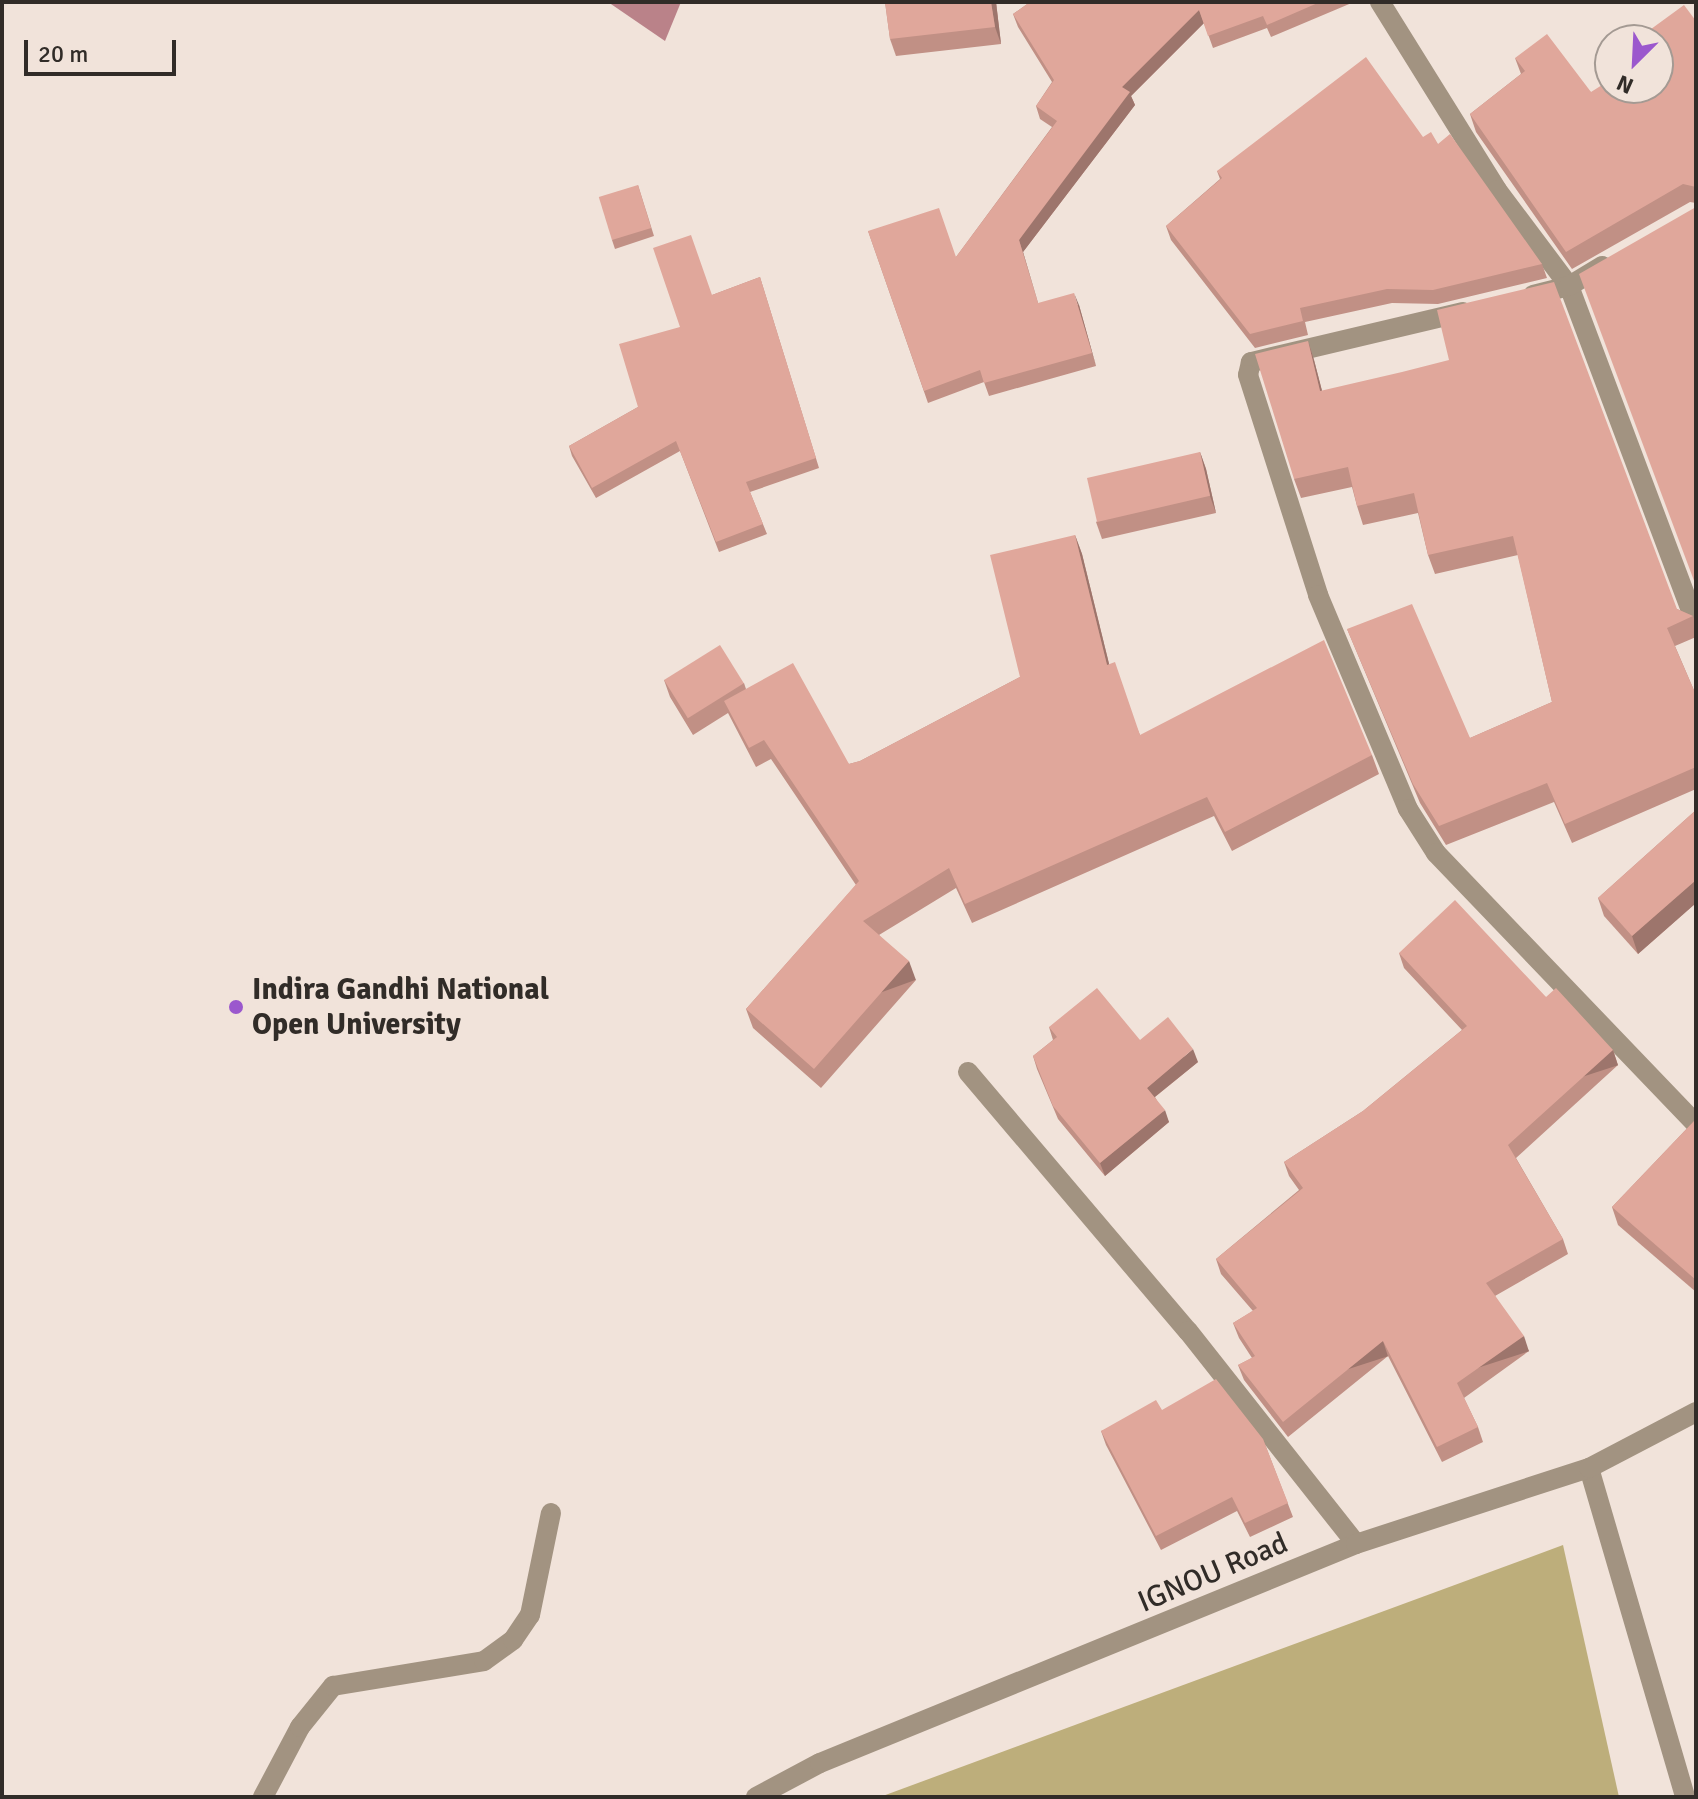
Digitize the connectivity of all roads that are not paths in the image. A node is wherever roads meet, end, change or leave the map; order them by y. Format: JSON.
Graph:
{"nodes":[{"id":1,"x":1380,"y":2,"type":"edge"},
{"id":2,"x":1622,"y":255,"type":"edge"},
{"id":3,"x":1569,"y":286,"type":"junction"},
{"id":4,"x":1696,"y":623,"type":"edge"},
{"id":5,"x":968,"y":1072,"type":"dead end"},
{"id":6,"x":1696,"y":1124,"type":"edge"},
{"id":7,"x":1696,"y":1412,"type":"edge"},
{"id":8,"x":1589,"y":1468,"type":"junction"},
{"id":9,"x":551,"y":1513,"type":"dead end"},
{"id":10,"x":1356,"y":1544,"type":"junction"},
{"id":11,"x":263,"y":1797,"type":"edge"},
{"id":12,"x":756,"y":1797,"type":"edge"},
{"id":13,"x":1685,"y":1797,"type":"edge"}],
"edges":[{"from":1,"to":3,"type":"street"},
{"from":2,"to":3,"type":"street"},
{"from":3,"to":4,"type":"street"},
{"from":3,"to":6,"type":"street"},
{"from":5,"to":10,"type":"street"},
{"from":7,"to":8,"type":"street","name":"IGNOU Road"},
{"from":8,"to":10,"type":"street","name":"IGNOU Road"},
{"from":8,"to":13,"type":"street"},
{"from":9,"to":11,"type":"street"},
{"from":10,"to":12,"type":"street","name":"IGNOU Road"}]}
